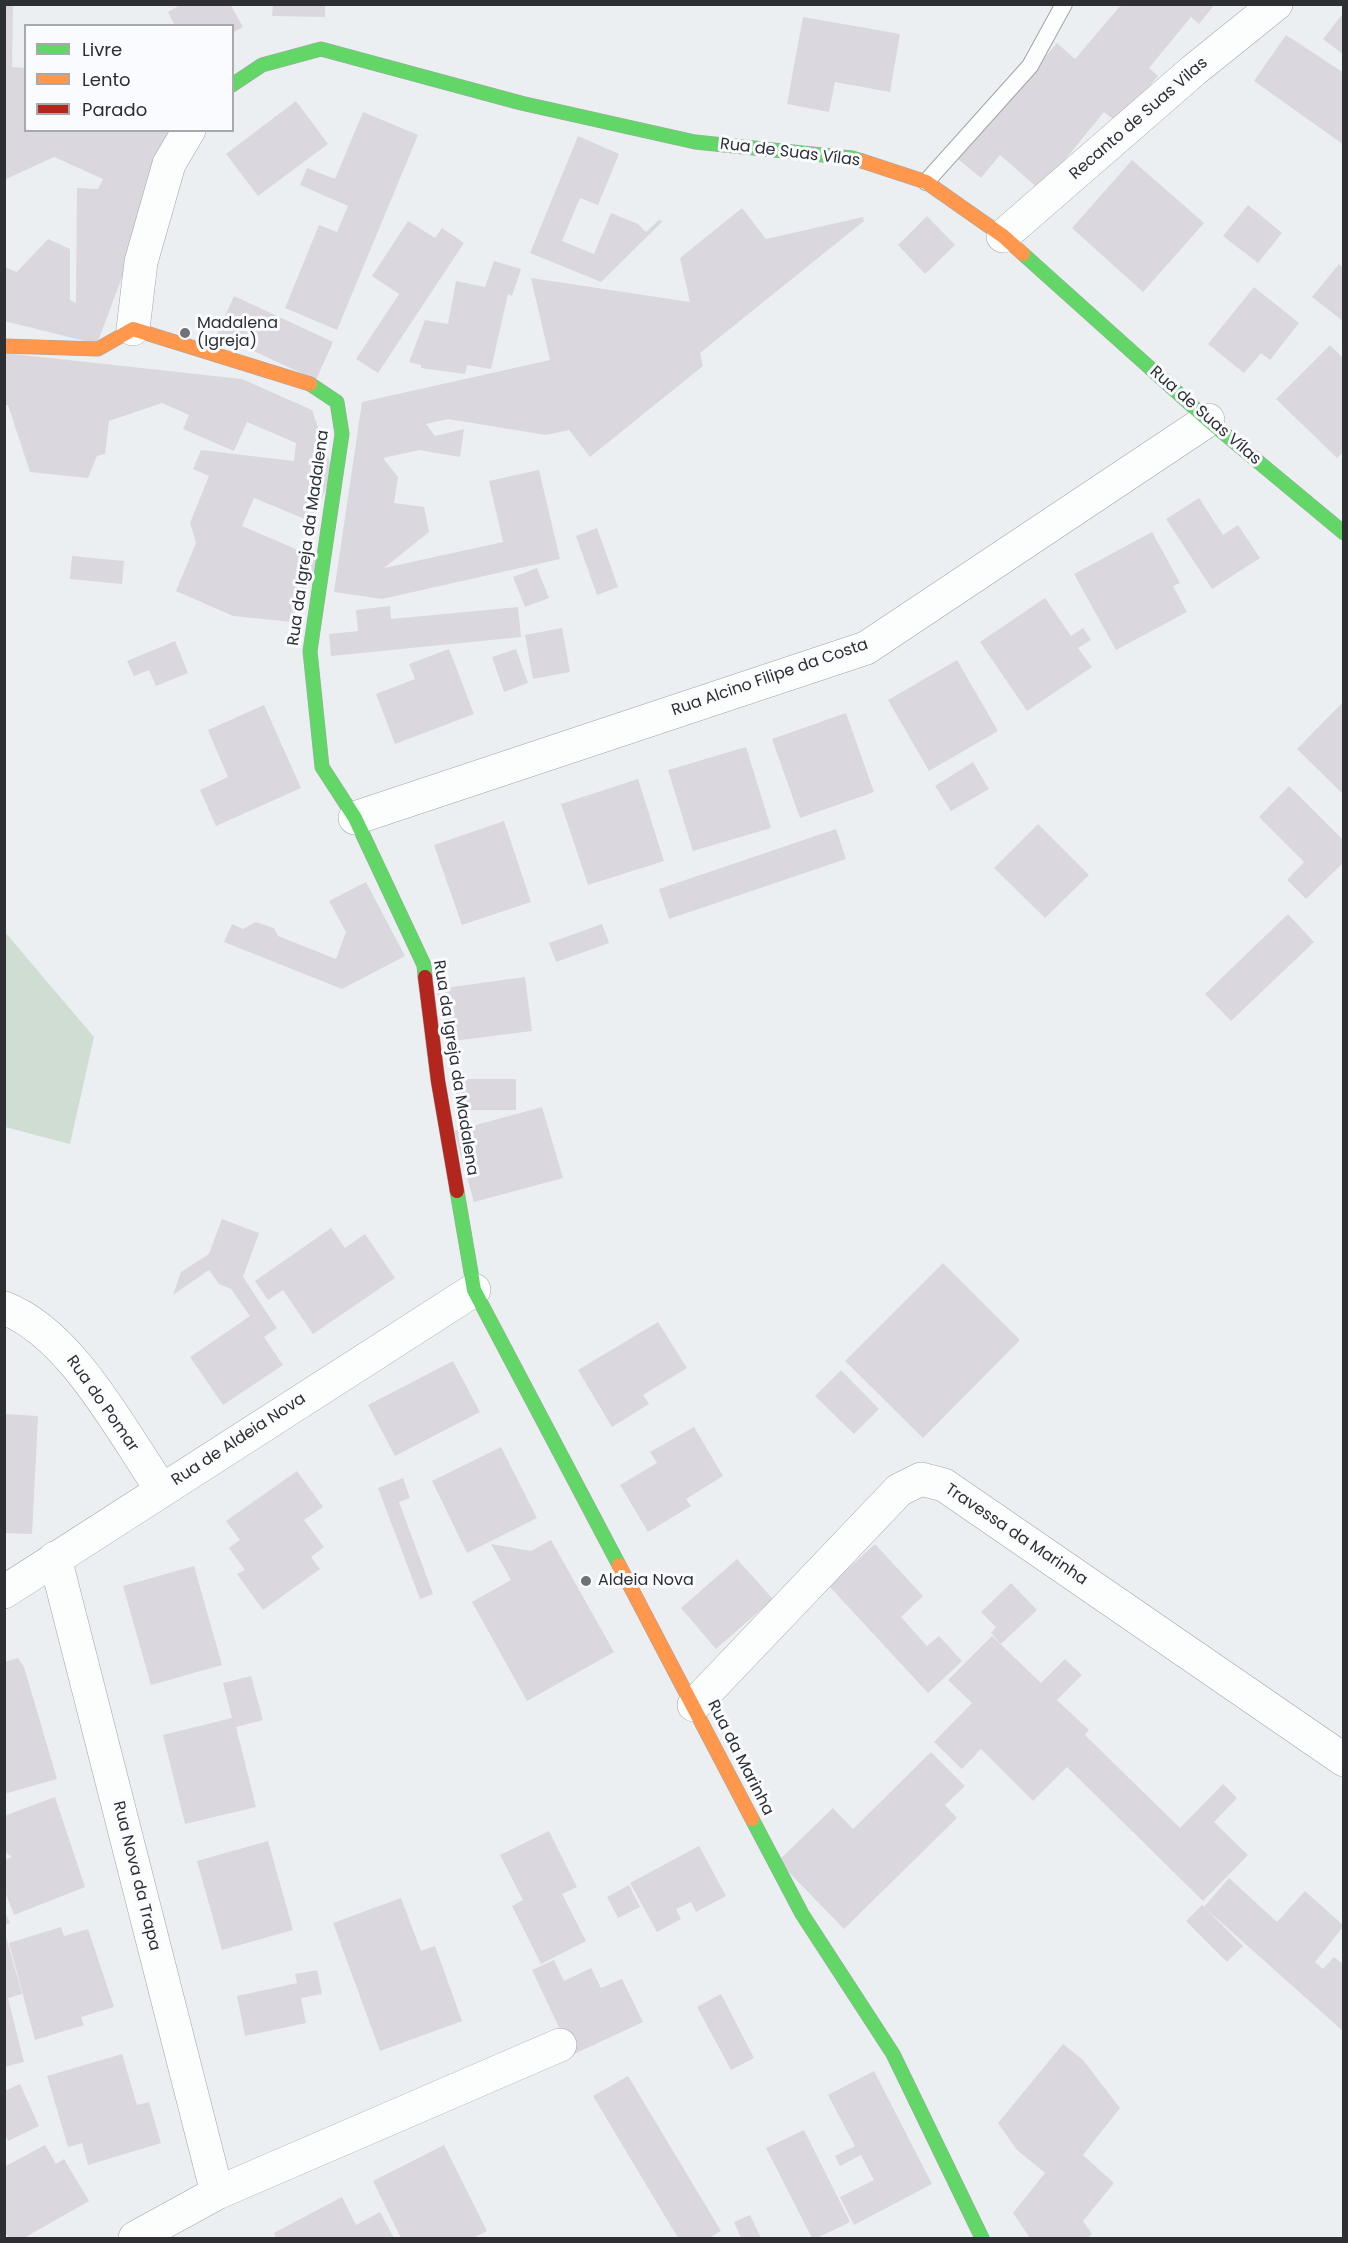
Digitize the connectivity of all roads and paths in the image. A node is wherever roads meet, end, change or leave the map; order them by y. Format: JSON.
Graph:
{"nodes":[{"id":1,"x":1064,"y":4,"type":"edge"},
{"id":2,"x":1276,"y":4,"type":"edge"},
{"id":3,"x":234,"y":85,"type":"edge"},
{"id":4,"x":188,"y":132,"type":"edge"},
{"id":5,"x":926,"y":182,"type":"junction"},
{"id":6,"x":1003,"y":236,"type":"junction"},
{"id":7,"x":133,"y":329,"type":"junction"},
{"id":8,"x":4,"y":346,"type":"edge"},
{"id":9,"x":1208,"y":420,"type":"junction"},
{"id":10,"x":1344,"y":533,"type":"edge"},
{"id":11,"x":355,"y":818,"type":"junction"},
{"id":12,"x":474,"y":1290,"type":"junction"},
{"id":13,"x":4,"y":1308,"type":"edge"},
{"id":14,"x":162,"y":1490,"type":"junction"},
{"id":15,"x":55,"y":1558,"type":"junction"},
{"id":16,"x":4,"y":1592,"type":"edge"},
{"id":17,"x":694,"y":1705,"type":"junction"},
{"id":18,"x":1344,"y":1760,"type":"edge"},
{"id":19,"x":560,"y":2045,"type":"dead end"},
{"id":20,"x":217,"y":2193,"type":"junction"},
{"id":21,"x":135,"y":2238,"type":"edge"},
{"id":22,"x":982,"y":2238,"type":"edge"}],
"edges":[{"from":1,"to":5,"type":"lane"},
{"from":2,"to":6,"type":"street","name":"Recanto de Suas Vilas"},
{"from":3,"to":5,"type":"street","name":"Rua de Suas Vílas"},
{"from":4,"to":7,"type":"street"},
{"from":5,"to":6,"type":"street","name":"Rua de Suas Vílas"},
{"from":6,"to":9,"type":"street","name":"Rua de Suas Vílas"},
{"from":7,"to":8,"type":"street"},
{"from":7,"to":11,"type":"street","name":"Rua da Igreja da Madalena"},
{"from":9,"to":10,"type":"street","name":"Rua de Suas Vílas"},
{"from":9,"to":11,"type":"street","name":"Rua Alcino Filipe da Costa"},
{"from":11,"to":12,"type":"street","name":"Rua da Igreja da Madalena"},
{"from":12,"to":14,"type":"street","name":"Rua de Aldeia Nova"},
{"from":12,"to":17,"type":"street","name":"Rua da Marinha"},
{"from":13,"to":14,"type":"street","name":"Rua do Pomar"},
{"from":14,"to":15,"type":"street","name":"Rua de Aldeia Nova"},
{"from":15,"to":16,"type":"street","name":"Rua de Aldeia Nova"},
{"from":15,"to":20,"type":"street","name":"Rua Nova da Trapa"},
{"from":17,"to":18,"type":"street","name":"Travessa da Marinha"},
{"from":17,"to":22,"type":"street","name":"Rua da Marinha"},
{"from":19,"to":20,"type":"street"},
{"from":20,"to":21,"type":"street"}]}
